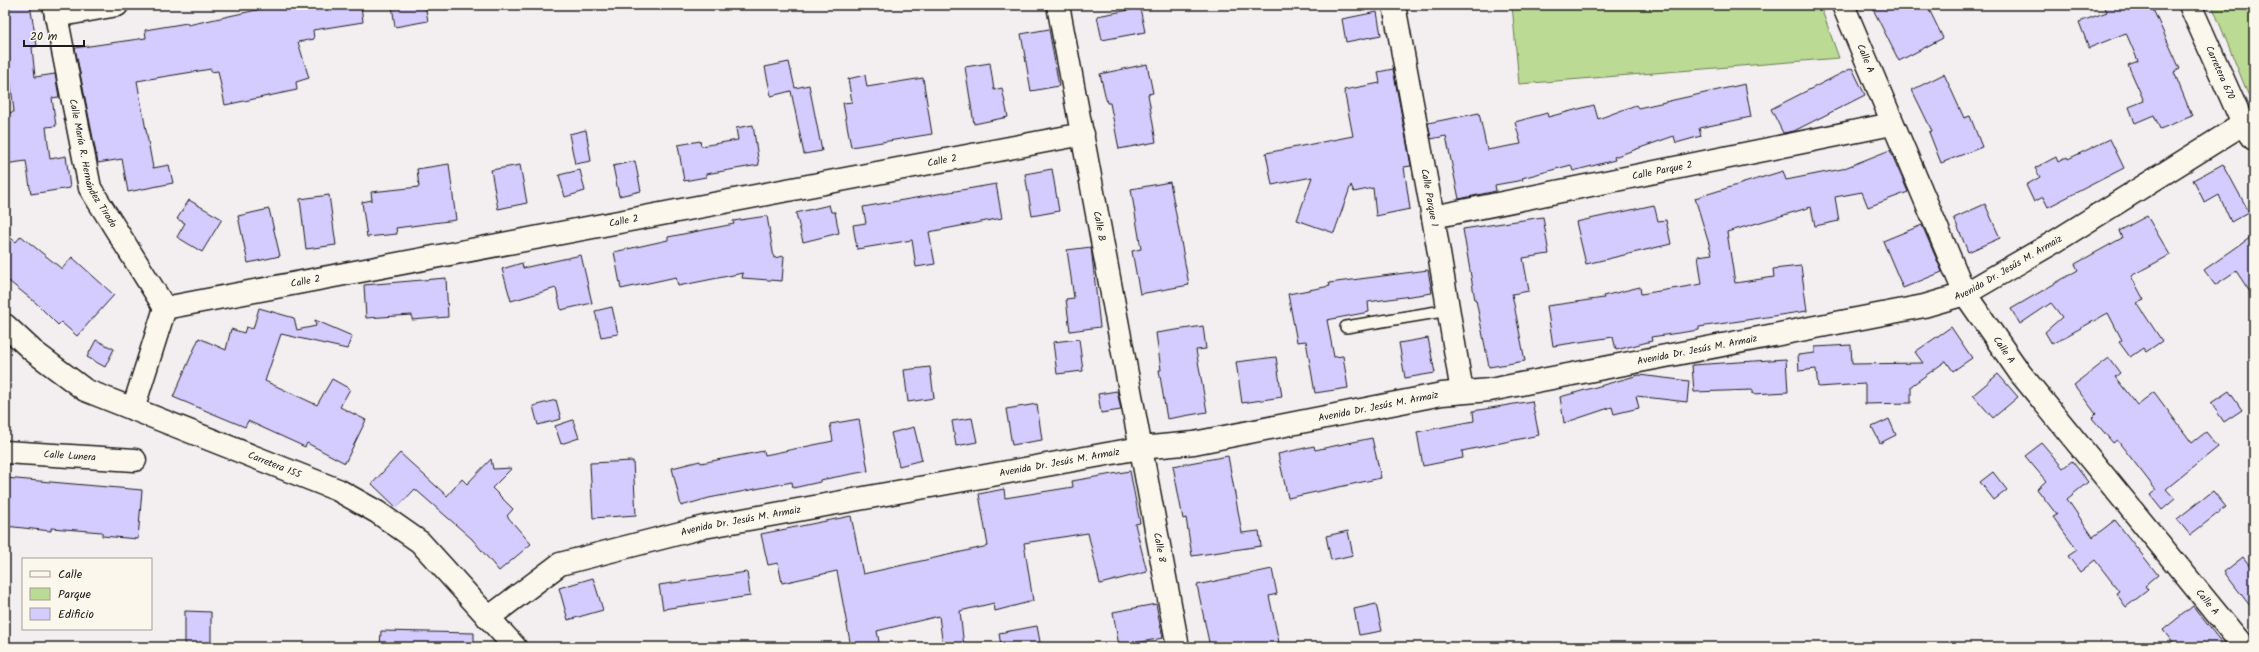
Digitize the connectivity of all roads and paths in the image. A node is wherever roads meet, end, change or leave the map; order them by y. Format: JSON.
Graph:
{"nodes":[{"id":1,"x":116,"y":5,"type":"edge"},
{"id":2,"x":1058,"y":5,"type":"edge"},
{"id":3,"x":1394,"y":5,"type":"edge"},
{"id":4,"x":1843,"y":5,"type":"edge"},
{"id":5,"x":2190,"y":5,"type":"edge"},
{"id":6,"x":55,"y":10,"type":"edge"},
{"id":7,"x":1892,"y":124,"type":"junction"},
{"id":8,"x":2249,"y":132,"type":"edge"},
{"id":9,"x":1083,"y":134,"type":"junction"},
{"id":10,"x":1433,"y":217,"type":"junction"},
{"id":11,"x":1965,"y":294,"type":"junction"},
{"id":12,"x":165,"y":308,"type":"junction"},
{"id":13,"x":1449,"y":310,"type":"junction"},
{"id":14,"x":5,"y":325,"type":"edge"},
{"id":15,"x":1346,"y":327,"type":"dead end"},
{"id":16,"x":1462,"y":392,"type":"junction"},
{"id":17,"x":133,"y":409,"type":"junction"},
{"id":18,"x":1140,"y":448,"type":"junction"},
{"id":19,"x":5,"y":452,"type":"edge"},
{"id":20,"x":134,"y":460,"type":"dead end"},
{"id":21,"x":488,"y":618,"type":"junction"},
{"id":22,"x":515,"y":647,"type":"edge"},
{"id":23,"x":1178,"y":647,"type":"edge"},
{"id":24,"x":2244,"y":647,"type":"edge"}],
"edges":[{"from":1,"to":6,"type":"street"},
{"from":2,"to":9,"type":"street","name":"Calle B"},
{"from":3,"to":10,"type":"street","name":"Calle Parque 1"},
{"from":4,"to":7,"type":"street","name":"Calle A"},
{"from":5,"to":8,"type":"street","name":"Carretera 670"},
{"from":6,"to":12,"type":"street","name":"Calle María R. Hernández Tirado"},
{"from":7,"to":10,"type":"street","name":"Calle Parque 2"},
{"from":7,"to":11,"type":"street","name":"Calle A"},
{"from":8,"to":11,"type":"street","name":"Avenida Dr. Jesús M. Armaiz"},
{"from":9,"to":12,"type":"street","name":"Calle 2"},
{"from":9,"to":18,"type":"street","name":"Calle B"},
{"from":10,"to":13,"type":"street","name":"Calle Parque 1"},
{"from":11,"to":16,"type":"street","name":"Avenida Dr. Jesús M. Armaiz"},
{"from":11,"to":24,"type":"street","name":"Calle A"},
{"from":12,"to":17,"type":"street"},
{"from":13,"to":15,"type":"lane"},
{"from":13,"to":16,"type":"street","name":"Calle Parque 1"},
{"from":14,"to":17,"type":"street","name":"Carretera 155"},
{"from":16,"to":18,"type":"street","name":"Avenida Dr. Jesús M. Armaiz"},
{"from":17,"to":21,"type":"street","name":"Carretera 155"},
{"from":18,"to":21,"type":"street","name":"Avenida Dr. Jesús M. Armaiz"},
{"from":18,"to":23,"type":"street","name":"Calle 8"},
{"from":19,"to":20,"type":"street","name":"Calle Lunera"},
{"from":21,"to":22,"type":"street","name":"Carretera 155"}]}
